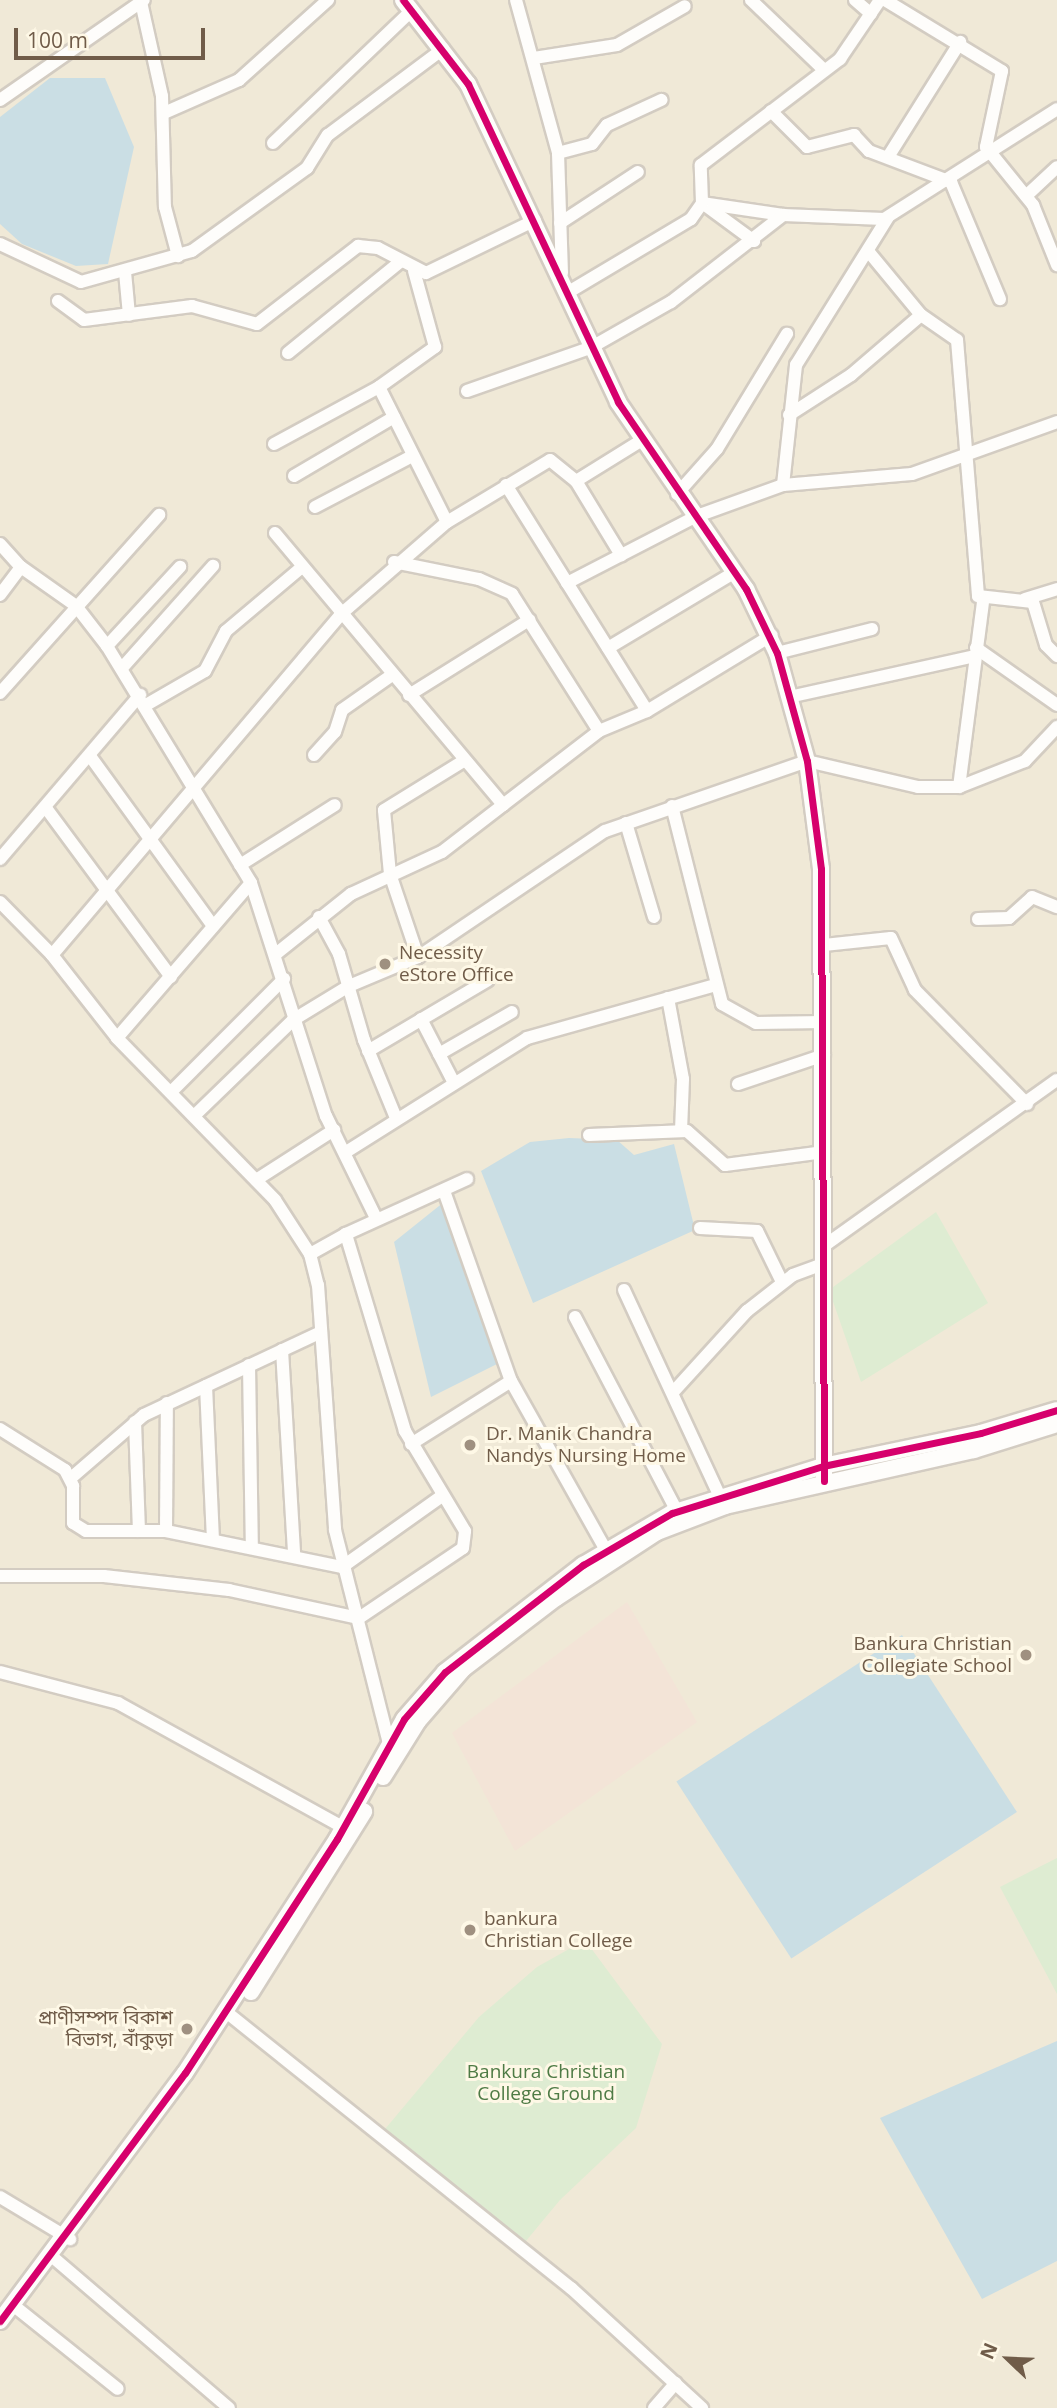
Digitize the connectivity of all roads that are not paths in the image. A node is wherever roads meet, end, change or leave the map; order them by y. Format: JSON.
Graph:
{"nodes":[{"id":1,"x":328,"y":0,"type":"edge"},
{"id":2,"x":516,"y":0,"type":"edge"},
{"id":3,"x":751,"y":0,"type":"edge"},
{"id":4,"x":855,"y":0,"type":"edge"},
{"id":5,"x":882,"y":0,"type":"edge"},
{"id":6,"x":143,"y":1,"type":"edge"},
{"id":7,"x":408,"y":5,"type":"edge"},
{"id":8,"x":685,"y":6,"type":"dead end"},
{"id":9,"x":871,"y":14,"type":"junction"},
{"id":10,"x":960,"y":42,"type":"junction"},
{"id":11,"x":443,"y":48,"type":"junction"},
{"id":12,"x":534,"y":58,"type":"junction"},
{"id":13,"x":824,"y":69,"type":"junction"},
{"id":14,"x":0,"y":100,"type":"edge"},
{"id":15,"x":660,"y":100,"type":"dead end"},
{"id":16,"x":1057,"y":109,"type":"edge"},
{"id":17,"x":771,"y":111,"type":"junction"},
{"id":18,"x":164,"y":113,"type":"junction"},
{"id":19,"x":273,"y":144,"type":"dead end"},
{"id":20,"x":558,"y":153,"type":"junction"},
{"id":21,"x":888,"y":157,"type":"junction"},
{"id":22,"x":989,"y":157,"type":"junction"},
{"id":23,"x":1057,"y":167,"type":"edge"},
{"id":24,"x":638,"y":172,"type":"dead end"},
{"id":25,"x":951,"y":182,"type":"junction"},
{"id":26,"x":1026,"y":196,"type":"junction"},
{"id":27,"x":702,"y":203,"type":"junction"},
{"id":28,"x":783,"y":215,"type":"junction"},
{"id":29,"x":888,"y":217,"type":"junction"},
{"id":30,"x":536,"y":220,"type":"junction"},
{"id":31,"x":560,"y":223,"type":"junction"},
{"id":32,"x":1053,"y":238,"type":"edge"},
{"id":33,"x":754,"y":241,"type":"junction"},
{"id":34,"x":0,"y":244,"type":"edge"},
{"id":35,"x":868,"y":251,"type":"junction"},
{"id":36,"x":178,"y":256,"type":"junction"},
{"id":37,"x":400,"y":262,"type":"junction"},
{"id":38,"x":1057,"y":265,"type":"edge"},
{"id":39,"x":414,"y":271,"type":"junction"},
{"id":40,"x":125,"y":272,"type":"junction"},
{"id":41,"x":562,"y":273,"type":"junction"},
{"id":42,"x":567,"y":293,"type":"junction"},
{"id":43,"x":1000,"y":299,"type":"dead end"},
{"id":44,"x":58,"y":300,"type":"dead end"},
{"id":45,"x":129,"y":315,"type":"junction"},
{"id":46,"x":921,"y":315,"type":"junction"},
{"id":47,"x":787,"y":334,"type":"dead end"},
{"id":48,"x":590,"y":348,"type":"junction"},
{"id":49,"x":288,"y":354,"type":"dead end"},
{"id":50,"x":379,"y":387,"type":"junction"},
{"id":51,"x":467,"y":391,"type":"dead end"},
{"id":52,"x":789,"y":415,"type":"junction"},
{"id":53,"x":394,"y":417,"type":"junction"},
{"id":54,"x":1057,"y":422,"type":"edge"},
{"id":55,"x":642,"y":440,"type":"junction"},
{"id":56,"x":274,"y":444,"type":"dead end"},
{"id":57,"x":412,"y":456,"type":"junction"},
{"id":58,"x":967,"y":456,"type":"junction"},
{"id":59,"x":294,"y":476,"type":"dead end"},
{"id":60,"x":576,"y":481,"type":"junction"},
{"id":61,"x":506,"y":485,"type":"junction"},
{"id":62,"x":783,"y":485,"type":"junction"},
{"id":63,"x":677,"y":494,"type":"junction"},
{"id":64,"x":315,"y":507,"type":"dead end"},
{"id":65,"x":159,"y":515,"type":"dead end"},
{"id":66,"x":698,"y":516,"type":"junction"},
{"id":67,"x":447,"y":522,"type":"junction"},
{"id":68,"x":275,"y":533,"type":"dead end"},
{"id":69,"x":0,"y":544,"type":"edge"},
{"id":70,"x":621,"y":555,"type":"junction"},
{"id":71,"x":394,"y":562,"type":"junction"},
{"id":72,"x":213,"y":566,"type":"dead end"},
{"id":73,"x":21,"y":567,"type":"junction"},
{"id":74,"x":302,"y":567,"type":"junction"},
{"id":75,"x":180,"y":568,"type":"dead end"},
{"id":76,"x":735,"y":572,"type":"junction"},
{"id":77,"x":566,"y":583,"type":"junction"},
{"id":78,"x":1057,"y":589,"type":"edge"},
{"id":79,"x":0,"y":595,"type":"edge"},
{"id":80,"x":1025,"y":599,"type":"junction"},
{"id":81,"x":983,"y":601,"type":"junction"},
{"id":82,"x":76,"y":606,"type":"junction"},
{"id":83,"x":341,"y":614,"type":"junction"},
{"id":84,"x":529,"y":620,"type":"junction"},
{"id":85,"x":873,"y":629,"type":"dead end"},
{"id":86,"x":772,"y":635,"type":"junction"},
{"id":87,"x":107,"y":646,"type":"junction"},
{"id":88,"x":608,"y":648,"type":"junction"},
{"id":89,"x":976,"y":652,"type":"junction"},
{"id":90,"x":777,"y":653,"type":"junction"},
{"id":91,"x":1057,"y":656,"type":"edge"},
{"id":92,"x":122,"y":668,"type":"junction"},
{"id":93,"x":392,"y":675,"type":"junction"},
{"id":94,"x":0,"y":693,"type":"edge"},
{"id":95,"x":410,"y":695,"type":"junction"},
{"id":96,"x":789,"y":697,"type":"junction"},
{"id":97,"x":143,"y":700,"type":"junction"},
{"id":98,"x":1057,"y":705,"type":"edge"},
{"id":99,"x":647,"y":711,"type":"junction"},
{"id":100,"x":1057,"y":727,"type":"edge"},
{"id":101,"x":599,"y":732,"type":"junction"},
{"id":102,"x":314,"y":755,"type":"dead end"},
{"id":103,"x":90,"y":756,"type":"junction"},
{"id":104,"x":465,"y":761,"type":"junction"},
{"id":105,"x":807,"y":761,"type":"junction"},
{"id":106,"x":193,"y":787,"type":"junction"},
{"id":107,"x":960,"y":787,"type":"junction"},
{"id":108,"x":335,"y":805,"type":"dead end"},
{"id":109,"x":503,"y":805,"type":"junction"},
{"id":110,"x":673,"y":806,"type":"junction"},
{"id":111,"x":46,"y":808,"type":"junction"},
{"id":112,"x":626,"y":823,"type":"junction"},
{"id":113,"x":147,"y":839,"type":"junction"},
{"id":114,"x":0,"y":859,"type":"edge"},
{"id":115,"x":240,"y":864,"type":"junction"},
{"id":116,"x":390,"y":874,"type":"junction"},
{"id":117,"x":251,"y":883,"type":"junction"},
{"id":118,"x":108,"y":891,"type":"junction"},
{"id":119,"x":2,"y":907,"type":"edge"},
{"id":120,"x":1057,"y":907,"type":"edge"},
{"id":121,"x":319,"y":917,"type":"junction"},
{"id":122,"x":654,"y":917,"type":"dead end"},
{"id":123,"x":978,"y":919,"type":"dead end"},
{"id":124,"x":213,"y":926,"type":"junction"},
{"id":125,"x":824,"y":945,"type":"junction"},
{"id":126,"x":277,"y":953,"type":"junction"},
{"id":127,"x":52,"y":955,"type":"junction"},
{"id":128,"x":418,"y":957,"type":"junction"},
{"id":129,"x":172,"y":977,"type":"junction"},
{"id":130,"x":284,"y":979,"type":"junction"},
{"id":131,"x":488,"y":980,"type":"dead end"},
{"id":132,"x":715,"y":985,"type":"junction"},
{"id":133,"x":349,"y":986,"type":"junction"},
{"id":134,"x":668,"y":998,"type":"junction"},
{"id":135,"x":512,"y":1012,"type":"dead end"},
{"id":136,"x":421,"y":1019,"type":"junction"},
{"id":137,"x":293,"y":1020,"type":"junction"},
{"id":138,"x":824,"y":1022,"type":"junction"},
{"id":139,"x":117,"y":1038,"type":"junction"},
{"id":140,"x":368,"y":1051,"type":"junction"},
{"id":141,"x":439,"y":1054,"type":"junction"},
{"id":142,"x":824,"y":1055,"type":"junction"},
{"id":143,"x":1057,"y":1080,"type":"edge"},
{"id":144,"x":453,"y":1081,"type":"junction"},
{"id":145,"x":738,"y":1084,"type":"dead end"},
{"id":146,"x":171,"y":1092,"type":"junction"},
{"id":147,"x":1027,"y":1104,"type":"junction"},
{"id":148,"x":195,"y":1115,"type":"junction"},
{"id":149,"x":397,"y":1118,"type":"junction"},
{"id":150,"x":334,"y":1130,"type":"junction"},
{"id":151,"x":681,"y":1131,"type":"junction"},
{"id":152,"x":589,"y":1135,"type":"dead end"},
{"id":153,"x":346,"y":1152,"type":"junction"},
{"id":154,"x":824,"y":1152,"type":"junction"},
{"id":155,"x":467,"y":1179,"type":"dead end"},
{"id":156,"x":256,"y":1180,"type":"junction"},
{"id":157,"x":444,"y":1191,"type":"junction"},
{"id":158,"x":376,"y":1218,"type":"junction"},
{"id":159,"x":700,"y":1228,"type":"dead end"},
{"id":160,"x":346,"y":1234,"type":"junction"},
{"id":161,"x":824,"y":1246,"type":"junction"},
{"id":162,"x":310,"y":1254,"type":"junction"},
{"id":163,"x":824,"y":1264,"type":"junction"},
{"id":164,"x":782,"y":1282,"type":"junction"},
{"id":165,"x":624,"y":1290,"type":"dead end"},
{"id":166,"x":575,"y":1317,"type":"dead end"},
{"id":167,"x":321,"y":1332,"type":"junction"},
{"id":168,"x":282,"y":1350,"type":"junction"},
{"id":169,"x":249,"y":1365,"type":"junction"},
{"id":170,"x":511,"y":1381,"type":"junction"},
{"id":171,"x":206,"y":1386,"type":"junction"},
{"id":172,"x":675,"y":1390,"type":"junction"},
{"id":173,"x":167,"y":1403,"type":"junction"},
{"id":174,"x":1057,"y":1410,"type":"edge"},
{"id":175,"x":135,"y":1422,"type":"junction"},
{"id":176,"x":1057,"y":1424,"type":"edge"},
{"id":177,"x":0,"y":1429,"type":"edge"},
{"id":178,"x":411,"y":1444,"type":"junction"},
{"id":179,"x":824,"y":1474,"type":"junction"},
{"id":180,"x":71,"y":1478,"type":"junction"},
{"id":181,"x":719,"y":1495,"type":"junction"},
{"id":182,"x":442,"y":1496,"type":"junction"},
{"id":183,"x":677,"y":1511,"type":"junction"},
{"id":184,"x":139,"y":1531,"type":"junction"},
{"id":185,"x":166,"y":1531,"type":"junction"},
{"id":186,"x":213,"y":1540,"type":"junction"},
{"id":187,"x":252,"y":1546,"type":"junction"},
{"id":188,"x":293,"y":1555,"type":"junction"},
{"id":189,"x":609,"y":1555,"type":"junction"},
{"id":190,"x":342,"y":1567,"type":"junction"},
{"id":191,"x":0,"y":1576,"type":"edge"},
{"id":192,"x":359,"y":1618,"type":"junction"},
{"id":193,"x":0,"y":1672,"type":"edge"},
{"id":194,"x":391,"y":1751,"type":"junction"},
{"id":195,"x":343,"y":1827,"type":"junction"},
{"id":196,"x":229,"y":2014,"type":"junction"},
{"id":197,"x":0,"y":2197,"type":"edge"},
{"id":198,"x":66,"y":2236,"type":"junction"},
{"id":199,"x":55,"y":2259,"type":"junction"},
{"id":200,"x":32,"y":2280,"type":"junction"},
{"id":201,"x":13,"y":2305,"type":"junction"},
{"id":202,"x":0,"y":2321,"type":"edge"},
{"id":203,"x":676,"y":2383,"type":"junction"},
{"id":204,"x":118,"y":2389,"type":"dead end"},
{"id":205,"x":229,"y":2408,"type":"edge"},
{"id":206,"x":654,"y":2408,"type":"edge"},
{"id":207,"x":702,"y":2408,"type":"edge"}],
"edges":[{"from":1,"to":18,"type":"street"},
{"from":2,"to":12,"type":"street"},
{"from":3,"to":13,"type":"street"},
{"from":4,"to":9,"type":"street"},
{"from":5,"to":9,"type":"street"},
{"from":5,"to":10,"type":"street"},
{"from":6,"to":14,"type":"street"},
{"from":6,"to":18,"type":"street"},
{"from":7,"to":11,"type":"street"},
{"from":7,"to":19,"type":"street"},
{"from":8,"to":12,"type":"street"},
{"from":9,"to":13,"type":"street"},
{"from":10,"to":21,"type":"street"},
{"from":10,"to":22,"type":"street"},
{"from":11,"to":30,"type":"street"},
{"from":11,"to":36,"type":"street"},
{"from":12,"to":20,"type":"street"},
{"from":13,"to":17,"type":"street"},
{"from":15,"to":20,"type":"street"},
{"from":16,"to":22,"type":"street"},
{"from":17,"to":21,"type":"street"},
{"from":17,"to":27,"type":"street"},
{"from":18,"to":36,"type":"street"},
{"from":20,"to":31,"type":"street"},
{"from":21,"to":25,"type":"street"},
{"from":22,"to":25,"type":"street"},
{"from":22,"to":26,"type":"street"},
{"from":23,"to":26,"type":"street"},
{"from":24,"to":31,"type":"street"},
{"from":25,"to":29,"type":"street"},
{"from":25,"to":43,"type":"street"},
{"from":26,"to":32,"type":"street"},
{"from":27,"to":28,"type":"street"},
{"from":27,"to":33,"type":"street"},
{"from":27,"to":42,"type":"street"},
{"from":28,"to":29,"type":"street"},
{"from":28,"to":33,"type":"street"},
{"from":29,"to":35,"type":"street"},
{"from":30,"to":39,"type":"street"},
{"from":30,"to":41,"type":"street"},
{"from":31,"to":41,"type":"street"},
{"from":32,"to":38,"type":"street"},
{"from":33,"to":48,"type":"street"},
{"from":34,"to":40,"type":"street"},
{"from":35,"to":46,"type":"street"},
{"from":35,"to":52,"type":"street"},
{"from":36,"to":40,"type":"street"},
{"from":37,"to":39,"type":"street"},
{"from":37,"to":45,"type":"street"},
{"from":37,"to":49,"type":"street"},
{"from":39,"to":50,"type":"street"},
{"from":40,"to":45,"type":"street"},
{"from":41,"to":42,"type":"street"},
{"from":42,"to":48,"type":"street"},
{"from":44,"to":45,"type":"street"},
{"from":46,"to":52,"type":"street"},
{"from":46,"to":58,"type":"street"},
{"from":47,"to":63,"type":"street"},
{"from":48,"to":51,"type":"street"},
{"from":48,"to":55,"type":"street"},
{"from":50,"to":53,"type":"street"},
{"from":50,"to":56,"type":"street"},
{"from":52,"to":62,"type":"street"},
{"from":53,"to":57,"type":"street"},
{"from":53,"to":59,"type":"street"},
{"from":54,"to":58,"type":"street"},
{"from":55,"to":60,"type":"street"},
{"from":55,"to":63,"type":"street"},
{"from":57,"to":64,"type":"street"},
{"from":57,"to":67,"type":"street"},
{"from":58,"to":62,"type":"street"},
{"from":58,"to":81,"type":"street"},
{"from":60,"to":61,"type":"street"},
{"from":60,"to":70,"type":"street"},
{"from":61,"to":67,"type":"street"},
{"from":61,"to":77,"type":"street"},
{"from":62,"to":66,"type":"street"},
{"from":63,"to":66,"type":"street"},
{"from":65,"to":82,"type":"street"},
{"from":66,"to":70,"type":"street"},
{"from":66,"to":76,"type":"street"},
{"from":67,"to":71,"type":"street"},
{"from":68,"to":74,"type":"street"},
{"from":69,"to":73,"type":"street"},
{"from":70,"to":77,"type":"street"},
{"from":71,"to":83,"type":"street"},
{"from":71,"to":84,"type":"street"},
{"from":72,"to":92,"type":"street"},
{"from":73,"to":79,"type":"street"},
{"from":73,"to":82,"type":"street"},
{"from":74,"to":83,"type":"street"},
{"from":74,"to":97,"type":"street"},
{"from":75,"to":87,"type":"street"},
{"from":76,"to":86,"type":"street"},
{"from":76,"to":88,"type":"street"},
{"from":77,"to":88,"type":"street"},
{"from":78,"to":80,"type":"street"},
{"from":80,"to":81,"type":"street"},
{"from":80,"to":91,"type":"street"},
{"from":81,"to":89,"type":"street"},
{"from":82,"to":87,"type":"street"},
{"from":82,"to":94,"type":"street"},
{"from":83,"to":93,"type":"street"},
{"from":83,"to":106,"type":"street"},
{"from":84,"to":95,"type":"street"},
{"from":84,"to":101,"type":"street"},
{"from":85,"to":90,"type":"street"},
{"from":86,"to":90,"type":"street"},
{"from":86,"to":99,"type":"street"},
{"from":87,"to":92,"type":"street"},
{"from":88,"to":99,"type":"street"},
{"from":89,"to":96,"type":"street"},
{"from":89,"to":98,"type":"street"},
{"from":89,"to":107,"type":"street"},
{"from":90,"to":96,"type":"street"},
{"from":92,"to":97,"type":"street"},
{"from":93,"to":95,"type":"street"},
{"from":93,"to":102,"type":"street"},
{"from":95,"to":104,"type":"street"},
{"from":96,"to":105,"type":"street"},
{"from":97,"to":103,"type":"street"},
{"from":97,"to":106,"type":"street"},
{"from":99,"to":101,"type":"street"},
{"from":100,"to":107,"type":"street"},
{"from":101,"to":109,"type":"street"},
{"from":103,"to":111,"type":"street"},
{"from":103,"to":113,"type":"street"},
{"from":104,"to":109,"type":"street"},
{"from":104,"to":116,"type":"street"},
{"from":105,"to":107,"type":"street"},
{"from":105,"to":110,"type":"street"},
{"from":105,"to":125,"type":"street"},
{"from":106,"to":113,"type":"street"},
{"from":106,"to":115,"type":"street"},
{"from":108,"to":115,"type":"street"},
{"from":109,"to":116,"type":"street"},
{"from":110,"to":112,"type":"street"},
{"from":110,"to":132,"type":"street"},
{"from":111,"to":114,"type":"street"},
{"from":111,"to":118,"type":"street"},
{"from":112,"to":122,"type":"street"},
{"from":112,"to":128,"type":"street"},
{"from":113,"to":118,"type":"street"},
{"from":113,"to":124,"type":"street"},
{"from":115,"to":117,"type":"street"},
{"from":116,"to":121,"type":"street"},
{"from":116,"to":128,"type":"street"},
{"from":117,"to":124,"type":"street"},
{"from":117,"to":126,"type":"street"},
{"from":118,"to":127,"type":"street"},
{"from":118,"to":129,"type":"street"},
{"from":119,"to":127,"type":"street"},
{"from":120,"to":123,"type":"street"},
{"from":121,"to":126,"type":"street"},
{"from":121,"to":133,"type":"street"},
{"from":124,"to":129,"type":"street"},
{"from":125,"to":138,"type":"street"},
{"from":125,"to":147,"type":"street"},
{"from":126,"to":130,"type":"street"},
{"from":127,"to":139,"type":"street"},
{"from":128,"to":133,"type":"street"},
{"from":129,"to":139,"type":"street"},
{"from":130,"to":137,"type":"street"},
{"from":130,"to":146,"type":"street"},
{"from":131,"to":136,"type":"street"},
{"from":132,"to":134,"type":"street"},
{"from":132,"to":138,"type":"street"},
{"from":133,"to":137,"type":"street"},
{"from":133,"to":140,"type":"street"},
{"from":134,"to":144,"type":"street"},
{"from":134,"to":151,"type":"street"},
{"from":135,"to":141,"type":"street"},
{"from":136,"to":140,"type":"street"},
{"from":136,"to":141,"type":"street"},
{"from":137,"to":148,"type":"street"},
{"from":137,"to":150,"type":"street"},
{"from":138,"to":142,"type":"street"},
{"from":139,"to":146,"type":"street"},
{"from":140,"to":149,"type":"street"},
{"from":141,"to":144,"type":"street"},
{"from":142,"to":145,"type":"street"},
{"from":142,"to":154,"type":"street"},
{"from":143,"to":147,"type":"street"},
{"from":144,"to":149,"type":"street"},
{"from":146,"to":148,"type":"street"},
{"from":147,"to":161,"type":"street"},
{"from":148,"to":156,"type":"street"},
{"from":149,"to":153,"type":"street"},
{"from":150,"to":153,"type":"street"},
{"from":150,"to":156,"type":"street"},
{"from":151,"to":152,"type":"street"},
{"from":151,"to":154,"type":"street"},
{"from":153,"to":158,"type":"street"},
{"from":154,"to":161,"type":"street"},
{"from":155,"to":157,"type":"street"},
{"from":156,"to":162,"type":"street"},
{"from":157,"to":158,"type":"street"},
{"from":157,"to":170,"type":"street"},
{"from":158,"to":160,"type":"street"},
{"from":159,"to":164,"type":"street"},
{"from":160,"to":162,"type":"street"},
{"from":160,"to":178,"type":"street"},
{"from":161,"to":163,"type":"street"},
{"from":162,"to":167,"type":"street"},
{"from":163,"to":164,"type":"street"},
{"from":163,"to":179,"type":"street"},
{"from":164,"to":172,"type":"street"},
{"from":165,"to":172,"type":"street"},
{"from":166,"to":183,"type":"street"},
{"from":167,"to":168,"type":"street"},
{"from":167,"to":190,"type":"street"},
{"from":168,"to":169,"type":"street"},
{"from":168,"to":188,"type":"street"},
{"from":169,"to":171,"type":"street"},
{"from":169,"to":187,"type":"street"},
{"from":170,"to":178,"type":"street"},
{"from":170,"to":189,"type":"street"},
{"from":171,"to":173,"type":"street"},
{"from":171,"to":186,"type":"street"},
{"from":172,"to":181,"type":"street"},
{"from":173,"to":175,"type":"street"},
{"from":173,"to":185,"type":"street"},
{"from":174,"to":179,"type":"street"},
{"from":175,"to":180,"type":"street"},
{"from":175,"to":184,"type":"street"},
{"from":176,"to":179,"type":"street"},
{"from":177,"to":180,"type":"street"},
{"from":178,"to":182,"type":"street"},
{"from":179,"to":181,"type":"street"},
{"from":179,"to":189,"type":"street"},
{"from":180,"to":184,"type":"street"},
{"from":181,"to":183,"type":"street"},
{"from":182,"to":190,"type":"street"},
{"from":182,"to":192,"type":"street"},
{"from":183,"to":189,"type":"street"},
{"from":184,"to":185,"type":"street"},
{"from":185,"to":186,"type":"street"},
{"from":186,"to":187,"type":"street"},
{"from":187,"to":188,"type":"street"},
{"from":188,"to":190,"type":"street"},
{"from":189,"to":194,"type":"street"},
{"from":190,"to":192,"type":"street"},
{"from":191,"to":192,"type":"street"},
{"from":192,"to":194,"type":"street"},
{"from":193,"to":195,"type":"street"},
{"from":194,"to":195,"type":"street"},
{"from":194,"to":196,"type":"street"},
{"from":195,"to":196,"type":"street"},
{"from":196,"to":198,"type":"street"},
{"from":196,"to":203,"type":"street"},
{"from":197,"to":198,"type":"street"},
{"from":198,"to":199,"type":"street"},
{"from":198,"to":200,"type":"street"},
{"from":199,"to":200,"type":"street"},
{"from":199,"to":205,"type":"street"},
{"from":200,"to":201,"type":"street"},
{"from":201,"to":202,"type":"street"},
{"from":201,"to":204,"type":"street"},
{"from":203,"to":206,"type":"street"},
{"from":203,"to":207,"type":"street"}]}
